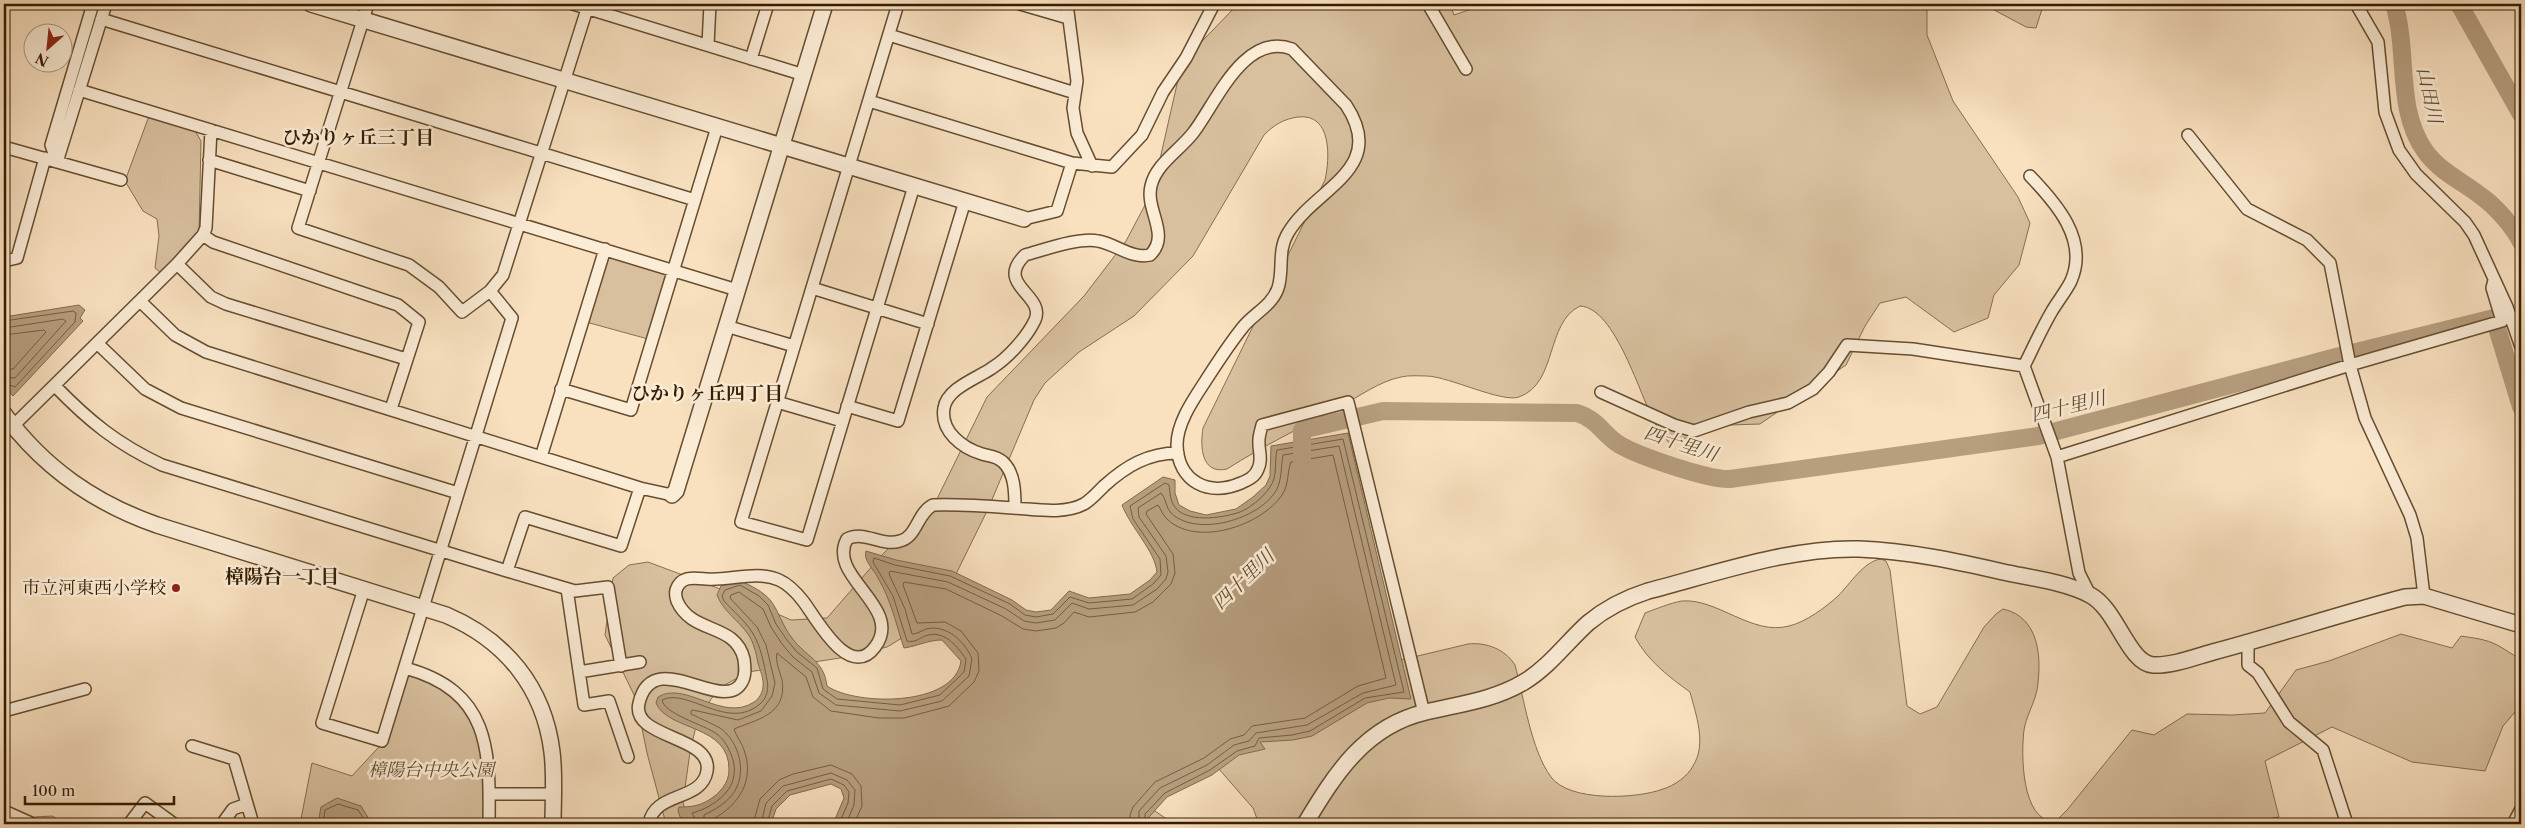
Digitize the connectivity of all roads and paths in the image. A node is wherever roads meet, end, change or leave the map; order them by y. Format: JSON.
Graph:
{"nodes":[{"id":1,"x":92,"y":4,"type":"edge"},
{"id":2,"x":106,"y":4,"type":"edge"},
{"id":3,"x":311,"y":4,"type":"edge"},
{"id":4,"x":368,"y":4,"type":"edge"},
{"id":5,"x":573,"y":4,"type":"edge"},
{"id":6,"x":710,"y":4,"type":"edge"},
{"id":7,"x":768,"y":4,"type":"edge"},
{"id":8,"x":825,"y":4,"type":"edge"},
{"id":9,"x":898,"y":4,"type":"edge"},
{"id":10,"x":1020,"y":4,"type":"edge"},
{"id":11,"x":1066,"y":4,"type":"edge"},
{"id":12,"x":1214,"y":4,"type":"edge"},
{"id":13,"x":1428,"y":4,"type":"edge"},
{"id":14,"x":2356,"y":4,"type":"edge"},
{"id":15,"x":589,"y":6,"type":"edge"},
{"id":16,"x":1068,"y":18,"type":"junction"},
{"id":17,"x":102,"y":19,"type":"junction"},
{"id":18,"x":363,"y":20,"type":"junction"},
{"id":19,"x":889,"y":35,"type":"junction"},
{"id":20,"x":708,"y":45,"type":"junction"},
{"id":21,"x":751,"y":58,"type":"junction"},
{"id":22,"x":1466,"y":69,"type":"dead end"},
{"id":23,"x":804,"y":75,"type":"junction"},
{"id":24,"x":564,"y":81,"type":"junction"},
{"id":25,"x":78,"y":90,"type":"junction"},
{"id":26,"x":341,"y":92,"type":"junction"},
{"id":27,"x":1075,"y":93,"type":"junction"},
{"id":28,"x":870,"y":101,"type":"junction"},
{"id":29,"x":717,"y":127,"type":"junction"},
{"id":30,"x":211,"y":130,"type":"junction"},
{"id":31,"x":2188,"y":135,"type":"dead end"},
{"id":32,"x":4,"y":147,"type":"edge"},
{"id":33,"x":783,"y":147,"type":"junction"},
{"id":34,"x":542,"y":153,"type":"junction"},
{"id":35,"x":45,"y":158,"type":"junction"},
{"id":36,"x":209,"y":160,"type":"junction"},
{"id":37,"x":58,"y":162,"type":"junction"},
{"id":38,"x":318,"y":162,"type":"junction"},
{"id":39,"x":1072,"y":163,"type":"junction"},
{"id":40,"x":1092,"y":166,"type":"junction"},
{"id":41,"x":849,"y":168,"type":"junction"},
{"id":42,"x":2030,"y":176,"type":"dead end"},
{"id":43,"x":121,"y":180,"type":"dead end"},
{"id":44,"x":914,"y":186,"type":"junction"},
{"id":45,"x":310,"y":191,"type":"junction"},
{"id":46,"x":695,"y":200,"type":"junction"},
{"id":47,"x":965,"y":202,"type":"junction"},
{"id":48,"x":1024,"y":219,"type":"joint"},
{"id":49,"x":520,"y":223,"type":"junction"},
{"id":50,"x":203,"y":235,"type":"junction"},
{"id":51,"x":605,"y":249,"type":"junction"},
{"id":52,"x":4,"y":260,"type":"edge"},
{"id":53,"x":177,"y":264,"type":"junction"},
{"id":54,"x":674,"y":270,"type":"junction"},
{"id":55,"x":2494,"y":280,"type":"junction"},
{"id":56,"x":812,"y":288,"type":"junction"},
{"id":57,"x":737,"y":290,"type":"junction"},
{"id":58,"x":490,"y":291,"type":"junction"},
{"id":59,"x":140,"y":301,"type":"junction"},
{"id":60,"x":877,"y":308,"type":"junction"},
{"id":61,"x":928,"y":324,"type":"junction"},
{"id":62,"x":726,"y":326,"type":"junction"},
{"id":63,"x":97,"y":344,"type":"junction"},
{"id":64,"x":794,"y":346,"type":"junction"},
{"id":65,"x":2521,"y":347,"type":"edge"},
{"id":66,"x":406,"y":359,"type":"junction"},
{"id":67,"x":2350,"y":365,"type":"junction"},
{"id":68,"x":2024,"y":366,"type":"junction"},
{"id":69,"x":55,"y":386,"type":"junction"},
{"id":70,"x":561,"y":390,"type":"junction"},
{"id":71,"x":1601,"y":392,"type":"dead end"},
{"id":72,"x":777,"y":402,"type":"junction"},
{"id":73,"x":847,"y":406,"type":"junction"},
{"id":74,"x":391,"y":409,"type":"junction"},
{"id":75,"x":8,"y":420,"type":"edge"},
{"id":76,"x":842,"y":421,"type":"junction"},
{"id":77,"x":476,"y":437,"type":"junction"},
{"id":78,"x":1178,"y":453,"type":"junction"},
{"id":79,"x":541,"y":457,"type":"junction"},
{"id":80,"x":2057,"y":457,"type":"junction"},
{"id":81,"x":640,"y":488,"type":"junction"},
{"id":82,"x":458,"y":493,"type":"junction"},
{"id":83,"x":672,"y":495,"type":"joint"},
{"id":84,"x":1015,"y":508,"type":"junction"},
{"id":85,"x":440,"y":551,"type":"junction"},
{"id":86,"x":507,"y":570,"type":"junction"},
{"id":87,"x":364,"y":589,"type":"junction"},
{"id":88,"x":567,"y":589,"type":"junction"},
{"id":89,"x":2090,"y":595,"type":"junction"},
{"id":90,"x":2424,"y":596,"type":"junction"},
{"id":91,"x":423,"y":607,"type":"junction"},
{"id":92,"x":2521,"y":625,"type":"edge"},
{"id":93,"x":2248,"y":643,"type":"junction"},
{"id":94,"x":640,"y":662,"type":"dead end"},
{"id":95,"x":621,"y":666,"type":"junction"},
{"id":96,"x":405,"y":668,"type":"junction"},
{"id":97,"x":579,"y":672,"type":"junction"},
{"id":98,"x":85,"y":689,"type":"dead end"},
{"id":99,"x":4,"y":711,"type":"edge"},
{"id":100,"x":1424,"y":713,"type":"junction"},
{"id":101,"x":192,"y":746,"type":"dead end"},
{"id":102,"x":628,"y":757,"type":"dead end"},
{"id":103,"x":490,"y":794,"type":"junction"},
{"id":104,"x":553,"y":794,"type":"junction"},
{"id":105,"x":247,"y":804,"type":"junction"},
{"id":106,"x":2521,"y":809,"type":"edge"},
{"id":107,"x":4,"y":811,"type":"edge"},
{"id":108,"x":33,"y":824,"type":"edge"},
{"id":109,"x":129,"y":824,"type":"edge"},
{"id":110,"x":174,"y":824,"type":"edge"},
{"id":111,"x":222,"y":824,"type":"edge"},
{"id":112,"x":253,"y":824,"type":"edge"},
{"id":113,"x":489,"y":824,"type":"edge"},
{"id":114,"x":553,"y":824,"type":"edge"},
{"id":115,"x":648,"y":824,"type":"edge"},
{"id":116,"x":1305,"y":824,"type":"edge"},
{"id":117,"x":2347,"y":824,"type":"edge"},
{"id":118,"x":2513,"y":824,"type":"edge"}],
"edges":[{"from":1,"to":37,"type":"street"},
{"from":2,"to":17,"type":"street"},
{"from":3,"to":18,"type":"street"},
{"from":4,"to":18,"type":"street"},
{"from":5,"to":15,"type":"street"},
{"from":6,"to":20,"type":"street"},
{"from":7,"to":21,"type":"street"},
{"from":8,"to":23,"type":"street"},
{"from":9,"to":19,"type":"street"},
{"from":10,"to":16,"type":"street"},
{"from":11,"to":16,"type":"street"},
{"from":12,"to":40,"type":"street"},
{"from":13,"to":22,"type":"street"},
{"from":14,"to":55,"type":"street"},
{"from":15,"to":20,"type":"street"},
{"from":15,"to":24,"type":"street"},
{"from":16,"to":27,"type":"street"},
{"from":17,"to":25,"type":"street"},
{"from":17,"to":26,"type":"street"},
{"from":18,"to":24,"type":"street"},
{"from":18,"to":26,"type":"street"},
{"from":19,"to":27,"type":"street"},
{"from":19,"to":28,"type":"street"},
{"from":20,"to":21,"type":"street"},
{"from":21,"to":23,"type":"street"},
{"from":23,"to":33,"type":"street"},
{"from":24,"to":29,"type":"street"},
{"from":24,"to":34,"type":"street"},
{"from":25,"to":30,"type":"street"},
{"from":25,"to":37,"type":"street"},
{"from":26,"to":34,"type":"street"},
{"from":26,"to":38,"type":"street"},
{"from":27,"to":40,"type":"street"},
{"from":28,"to":39,"type":"street"},
{"from":28,"to":41,"type":"street"},
{"from":29,"to":33,"type":"street"},
{"from":29,"to":46,"type":"street"},
{"from":30,"to":36,"type":"street"},
{"from":30,"to":38,"type":"street"},
{"from":31,"to":67,"type":"street"},
{"from":32,"to":35,"type":"street"},
{"from":33,"to":41,"type":"street"},
{"from":33,"to":57,"type":"street"},
{"from":34,"to":46,"type":"street"},
{"from":34,"to":49,"type":"street"},
{"from":35,"to":37,"type":"street"},
{"from":35,"to":52,"type":"street"},
{"from":36,"to":45,"type":"street"},
{"from":36,"to":50,"type":"street"},
{"from":37,"to":43,"type":"street"},
{"from":38,"to":45,"type":"street"},
{"from":38,"to":49,"type":"street"},
{"from":39,"to":40,"type":"street"},
{"from":39,"to":48,"type":"street"},
{"from":41,"to":44,"type":"street"},
{"from":41,"to":56,"type":"street"},
{"from":42,"to":68,"type":"street"},
{"from":44,"to":47,"type":"street"},
{"from":44,"to":60,"type":"street"},
{"from":45,"to":58,"type":"street"},
{"from":46,"to":54,"type":"street"},
{"from":47,"to":48,"type":"street"},
{"from":47,"to":61,"type":"street"},
{"from":49,"to":51,"type":"street"},
{"from":49,"to":58,"type":"street"},
{"from":50,"to":53,"type":"street"},
{"from":50,"to":66,"type":"street"},
{"from":51,"to":54,"type":"street"},
{"from":51,"to":70,"type":"street"},
{"from":53,"to":59,"type":"street"},
{"from":53,"to":66,"type":"street"},
{"from":54,"to":57,"type":"street"},
{"from":54,"to":70,"type":"street"},
{"from":55,"to":65,"type":"street"},
{"from":55,"to":67,"type":"street"},
{"from":56,"to":60,"type":"street"},
{"from":56,"to":64,"type":"street"},
{"from":57,"to":62,"type":"street"},
{"from":58,"to":77,"type":"street"},
{"from":59,"to":63,"type":"street"},
{"from":59,"to":74,"type":"street"},
{"from":60,"to":61,"type":"street"},
{"from":60,"to":73,"type":"street"},
{"from":61,"to":73,"type":"street"},
{"from":62,"to":64,"type":"street"},
{"from":62,"to":83,"type":"street"},
{"from":63,"to":69,"type":"street"},
{"from":63,"to":82,"type":"street"},
{"from":64,"to":72,"type":"street"},
{"from":66,"to":74,"type":"street"},
{"from":67,"to":80,"type":"street"},
{"from":67,"to":90,"type":"street"},
{"from":68,"to":71,"type":"street"},
{"from":68,"to":80,"type":"street"},
{"from":69,"to":75,"type":"street"},
{"from":69,"to":85,"type":"street"},
{"from":70,"to":79,"type":"street"},
{"from":72,"to":76,"type":"street"},
{"from":72,"to":76,"type":"street"},
{"from":73,"to":76,"type":"street"},
{"from":74,"to":77,"type":"street"},
{"from":75,"to":87,"type":"street"},
{"from":77,"to":79,"type":"street"},
{"from":77,"to":82,"type":"street"},
{"from":78,"to":84,"type":"street"},
{"from":78,"to":84,"type":"street"},
{"from":78,"to":100,"type":"street"},
{"from":79,"to":81,"type":"street"},
{"from":80,"to":89,"type":"street"},
{"from":81,"to":83,"type":"street"},
{"from":81,"to":86,"type":"street"},
{"from":82,"to":85,"type":"street"},
{"from":84,"to":115,"type":"street"},
{"from":85,"to":86,"type":"street"},
{"from":85,"to":91,"type":"street"},
{"from":86,"to":88,"type":"street"},
{"from":87,"to":91,"type":"street"},
{"from":87,"to":96,"type":"street"},
{"from":88,"to":95,"type":"street"},
{"from":88,"to":97,"type":"street"},
{"from":89,"to":93,"type":"street"},
{"from":89,"to":100,"type":"street"},
{"from":90,"to":92,"type":"street"},
{"from":90,"to":93,"type":"street"},
{"from":91,"to":96,"type":"street"},
{"from":91,"to":104,"type":"street"},
{"from":93,"to":117,"type":"street"},
{"from":94,"to":95,"type":"street"},
{"from":95,"to":97,"type":"street"},
{"from":96,"to":103,"type":"street"},
{"from":97,"to":102,"type":"street"},
{"from":98,"to":99,"type":"street"},
{"from":100,"to":116,"type":"street"},
{"from":101,"to":105,"type":"street"},
{"from":103,"to":104,"type":"street"},
{"from":103,"to":113,"type":"street"},
{"from":104,"to":114,"type":"street"},
{"from":105,"to":111,"type":"street"},
{"from":105,"to":112,"type":"street"},
{"from":106,"to":118,"type":"street"},
{"from":107,"to":108,"type":"street"},
{"from":109,"to":110,"type":"street"}]}
